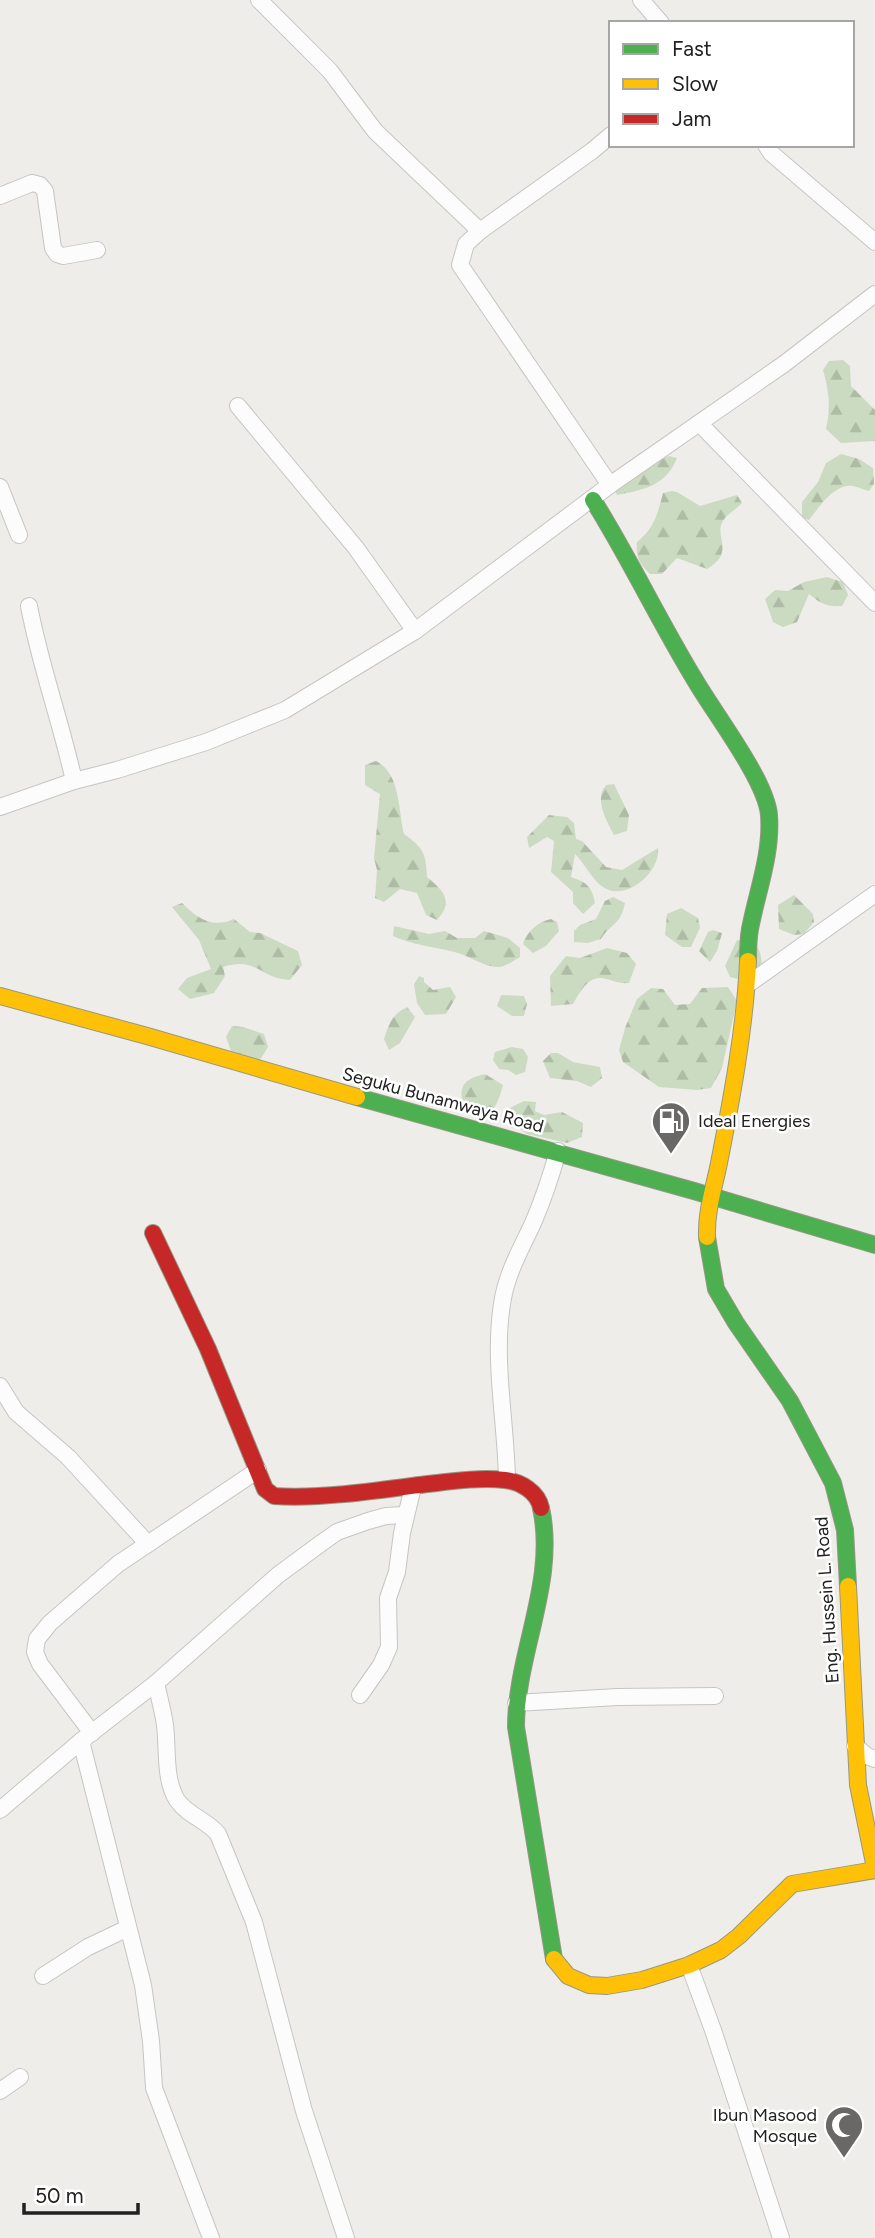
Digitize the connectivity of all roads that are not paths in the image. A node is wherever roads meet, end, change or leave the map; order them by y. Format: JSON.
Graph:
{"nodes":[{"id":1,"x":259,"y":0,"type":"edge"},
{"id":2,"x":641,"y":0,"type":"edge"},
{"id":3,"x":659,"y":21,"type":"edge"},
{"id":4,"x":609,"y":137,"type":"edge"},
{"id":5,"x":767,"y":147,"type":"edge"},
{"id":6,"x":0,"y":196,"type":"edge"},
{"id":7,"x":480,"y":231,"type":"junction"},
{"id":8,"x":875,"y":242,"type":"edge"},
{"id":9,"x":97,"y":250,"type":"dead end"},
{"id":10,"x":875,"y":294,"type":"edge"},
{"id":11,"x":238,"y":406,"type":"dead end"},
{"id":12,"x":699,"y":423,"type":"junction"},
{"id":13,"x":610,"y":485,"type":"junction"},
{"id":14,"x":0,"y":487,"type":"edge"},
{"id":15,"x":593,"y":500,"type":"junction"},
{"id":16,"x":19,"y":535,"type":"dead end"},
{"id":17,"x":875,"y":603,"type":"edge"},
{"id":18,"x":29,"y":606,"type":"dead end"},
{"id":19,"x":415,"y":631,"type":"junction"},
{"id":20,"x":74,"y":780,"type":"junction"},
{"id":21,"x":0,"y":807,"type":"edge"},
{"id":22,"x":875,"y":894,"type":"edge"},
{"id":23,"x":747,"y":985,"type":"junction"},
{"id":24,"x":0,"y":996,"type":"edge"},
{"id":25,"x":558,"y":1151,"type":"junction"},
{"id":26,"x":710,"y":1194,"type":"junction"},
{"id":27,"x":153,"y":1233,"type":"dead end"},
{"id":28,"x":875,"y":1245,"type":"edge"},
{"id":29,"x":0,"y":1386,"type":"edge"},
{"id":30,"x":258,"y":1470,"type":"junction"},
{"id":31,"x":507,"y":1480,"type":"junction"},
{"id":32,"x":413,"y":1487,"type":"junction"},
{"id":33,"x":405,"y":1515,"type":"junction"},
{"id":34,"x":148,"y":1544,"type":"junction"},
{"id":35,"x":156,"y":1683,"type":"junction"},
{"id":36,"x":359,"y":1695,"type":"dead end"},
{"id":37,"x":715,"y":1696,"type":"dead end"},
{"id":38,"x":516,"y":1703,"type":"junction"},
{"id":39,"x":86,"y":1737,"type":"junction"},
{"id":40,"x":855,"y":1746,"type":"junction"},
{"id":41,"x":875,"y":1759,"type":"edge"},
{"id":42,"x":0,"y":1810,"type":"edge"},
{"id":43,"x":875,"y":1869,"type":"edge"},
{"id":44,"x":128,"y":1928,"type":"junction"},
{"id":45,"x":688,"y":1965,"type":"junction"},
{"id":46,"x":43,"y":1976,"type":"dead end"},
{"id":47,"x":20,"y":2077,"type":"dead end"},
{"id":48,"x":0,"y":2091,"type":"edge"},
{"id":49,"x":211,"y":2238,"type":"edge"},
{"id":50,"x":346,"y":2238,"type":"edge"},
{"id":51,"x":781,"y":2238,"type":"edge"}],
"edges":[{"from":1,"to":7,"type":"street"},
{"from":2,"to":3,"type":"street"},
{"from":4,"to":7,"type":"street"},
{"from":5,"to":8,"type":"street"},
{"from":6,"to":9,"type":"street"},
{"from":7,"to":13,"type":"street"},
{"from":10,"to":12,"type":"street"},
{"from":11,"to":19,"type":"street"},
{"from":12,"to":13,"type":"street"},
{"from":12,"to":17,"type":"street"},
{"from":13,"to":15,"type":"street"},
{"from":14,"to":16,"type":"street"},
{"from":15,"to":19,"type":"street"},
{"from":15,"to":23,"type":"street","name":"Eng. Hussein L. Road"},
{"from":18,"to":20,"type":"street"},
{"from":19,"to":20,"type":"street"},
{"from":20,"to":21,"type":"street"},
{"from":22,"to":23,"type":"street"},
{"from":23,"to":26,"type":"street","name":"Eng. Hussein L. Road"},
{"from":24,"to":25,"type":"street","name":"Seguku Bunamwaya Road"},
{"from":25,"to":26,"type":"street","name":"Seguku Bunamwaya Road"},
{"from":25,"to":31,"type":"street"},
{"from":26,"to":28,"type":"street","name":"Seguku Bunamwaya Road"},
{"from":26,"to":40,"type":"street","name":"Eng. Hussein L. Road"},
{"from":27,"to":30,"type":"street"},
{"from":29,"to":34,"type":"street"},
{"from":30,"to":32,"type":"street"},
{"from":30,"to":34,"type":"street"},
{"from":31,"to":32,"type":"street"},
{"from":31,"to":38,"type":"street"},
{"from":32,"to":33,"type":"street"},
{"from":33,"to":35,"type":"street"},
{"from":33,"to":36,"type":"street"},
{"from":34,"to":39,"type":"street"},
{"from":35,"to":39,"type":"street"},
{"from":35,"to":50,"type":"street"},
{"from":37,"to":38,"type":"street"},
{"from":38,"to":45,"type":"street"},
{"from":39,"to":42,"type":"street"},
{"from":39,"to":44,"type":"street"},
{"from":40,"to":41,"type":"street"},
{"from":40,"to":43,"type":"street","name":"Eng. Hussein L. Road"},
{"from":43,"to":45,"type":"street"},
{"from":44,"to":46,"type":"street"},
{"from":44,"to":49,"type":"street"},
{"from":45,"to":51,"type":"street"},
{"from":47,"to":48,"type":"street"}]}
